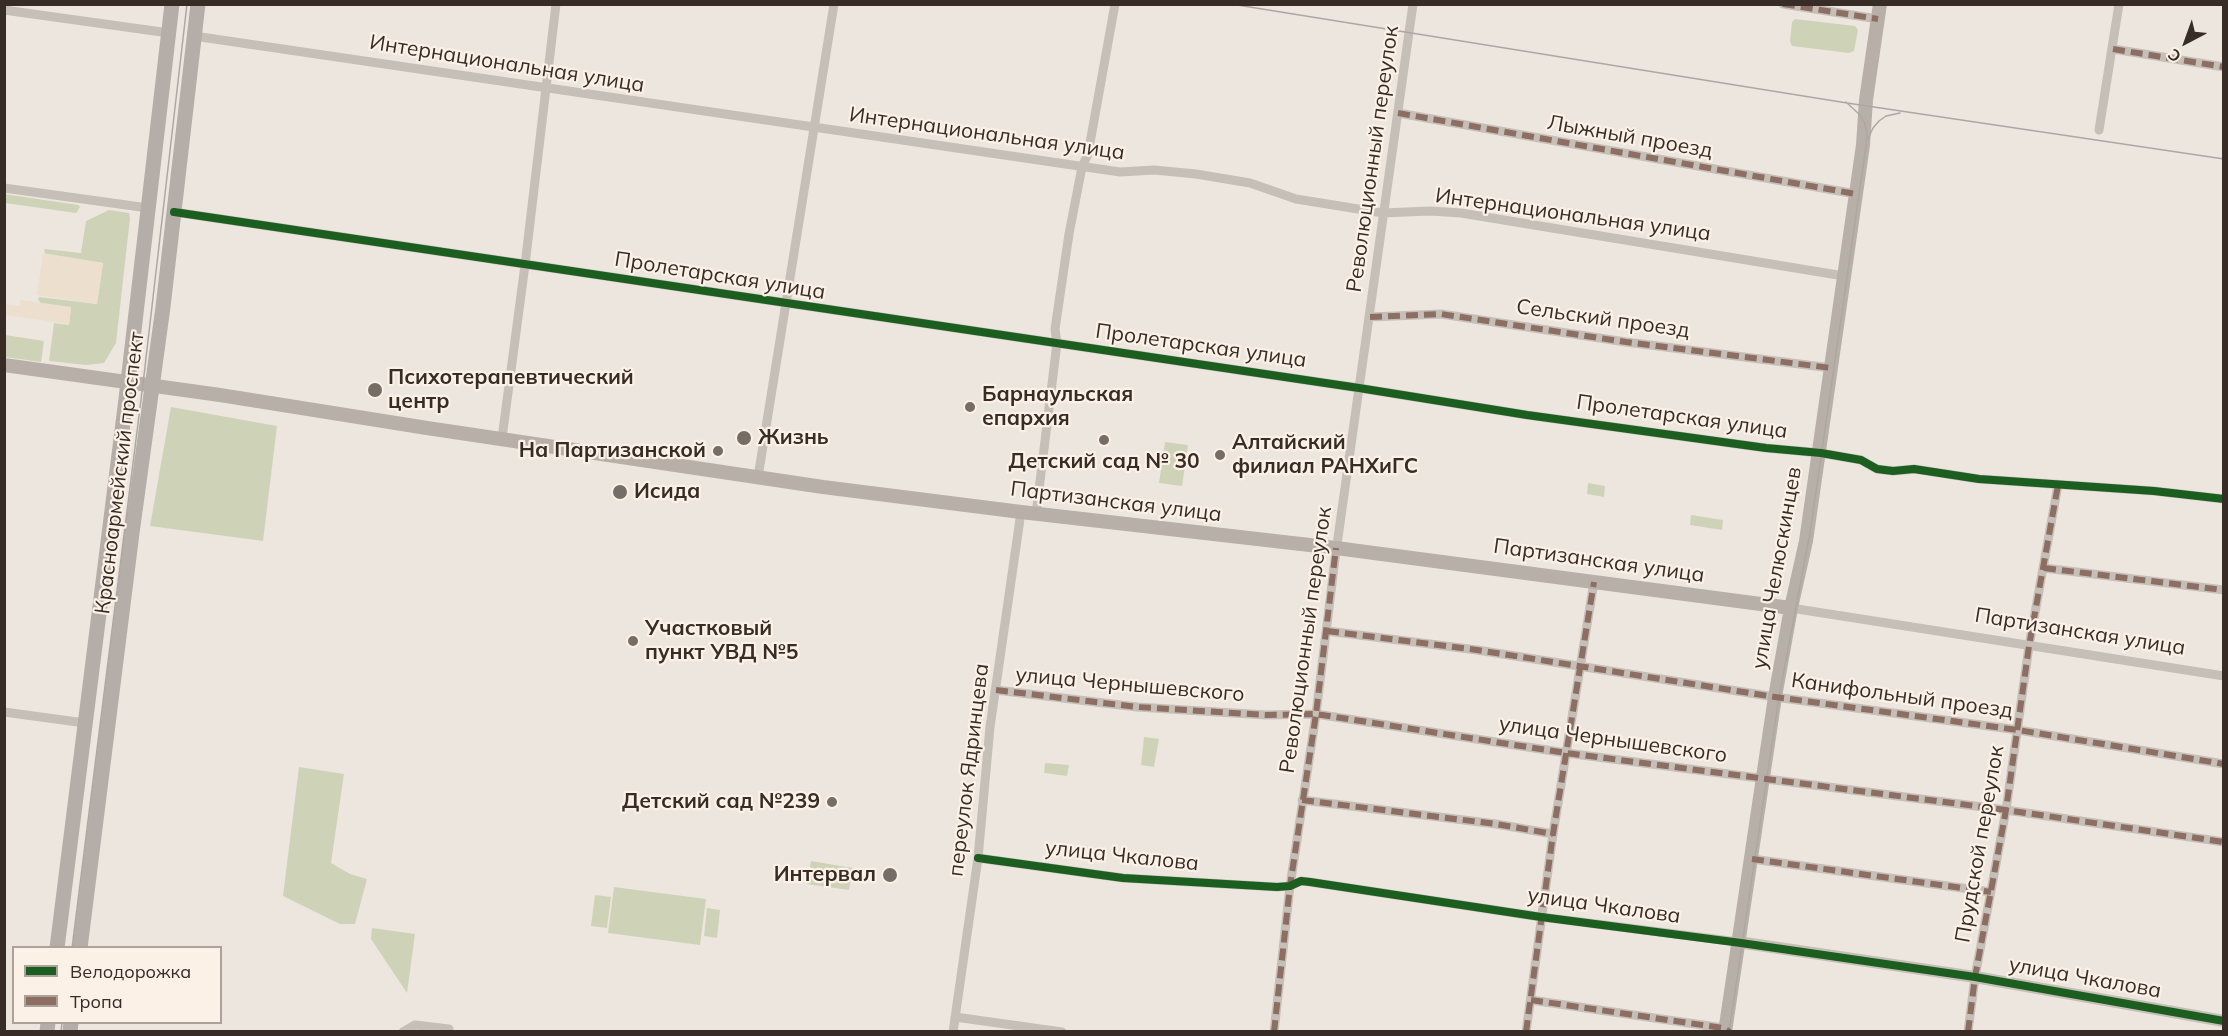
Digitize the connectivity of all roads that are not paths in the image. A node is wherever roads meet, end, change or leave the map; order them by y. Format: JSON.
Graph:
{"nodes":[{"id":1,"x":172,"y":4,"type":"edge"},
{"id":2,"x":198,"y":4,"type":"edge"},
{"id":3,"x":556,"y":4,"type":"edge"},
{"id":4,"x":834,"y":4,"type":"edge"},
{"id":5,"x":1115,"y":4,"type":"edge"},
{"id":6,"x":1413,"y":4,"type":"edge"},
{"id":7,"x":1783,"y":4,"type":"edge"},
{"id":8,"x":1880,"y":4,"type":"edge"},
{"id":9,"x":2120,"y":4,"type":"edge"},
{"id":10,"x":4,"y":10,"type":"edge"},
{"id":11,"x":1878,"y":19,"type":"junction"},
{"id":12,"x":169,"y":33,"type":"junction"},
{"id":13,"x":194,"y":36,"type":"junction"},
{"id":14,"x":2113,"y":49,"type":"junction"},
{"id":15,"x":2223,"y":67,"type":"edge"},
{"id":16,"x":546,"y":89,"type":"junction"},
{"id":17,"x":1398,"y":113,"type":"junction"},
{"id":18,"x":813,"y":129,"type":"junction"},
{"id":19,"x":2099,"y":130,"type":"dead end"},
{"id":20,"x":156,"y":147,"type":"junction"},
{"id":21,"x":181,"y":150,"type":"junction"},
{"id":22,"x":1082,"y":167,"type":"junction"},
{"id":23,"x":4,"y":188,"type":"edge"},
{"id":24,"x":1856,"y":194,"type":"junction"},
{"id":25,"x":148,"y":208,"type":"junction"},
{"id":26,"x":174,"y":212,"type":"junction"},
{"id":27,"x":1383,"y":213,"type":"junction"},
{"id":28,"x":525,"y":265,"type":"junction"},
{"id":29,"x":1844,"y":276,"type":"junction"},
{"id":30,"x":786,"y":304,"type":"junction"},
{"id":31,"x":1370,"y":316,"type":"junction"},
{"id":32,"x":1057,"y":343,"type":"junction"},
{"id":33,"x":4,"y":365,"type":"edge"},
{"id":34,"x":1831,"y":368,"type":"junction"},
{"id":35,"x":128,"y":382,"type":"junction"},
{"id":36,"x":153,"y":386,"type":"junction"},
{"id":37,"x":1359,"y":388,"type":"junction"},
{"id":38,"x":502,"y":438,"type":"junction"},
{"id":39,"x":1818,"y":453,"type":"junction"},
{"id":40,"x":758,"y":477,"type":"junction"},
{"id":41,"x":2058,"y":485,"type":"junction"},
{"id":42,"x":2223,"y":498,"type":"edge"},
{"id":43,"x":1021,"y":512,"type":"junction"},
{"id":44,"x":1036,"y":514,"type":"junction"},
{"id":45,"x":1336,"y":548,"type":"junction"},
{"id":46,"x":2044,"y":567,"type":"junction"},
{"id":47,"x":1594,"y":582,"type":"junction"},
{"id":48,"x":2223,"y":590,"type":"edge"},
{"id":49,"x":1791,"y":608,"type":"junction"},
{"id":50,"x":1327,"y":631,"type":"junction"},
{"id":51,"x":2029,"y":646,"type":"junction"},
{"id":52,"x":1579,"y":666,"type":"junction"},
{"id":53,"x":2223,"y":676,"type":"edge"},
{"id":54,"x":996,"y":690,"type":"junction"},
{"id":55,"x":1775,"y":697,"type":"junction"},
{"id":56,"x":4,"y":712,"type":"edge"},
{"id":57,"x":1316,"y":714,"type":"junction"},
{"id":58,"x":86,"y":723,"type":"junction"},
{"id":59,"x":2018,"y":730,"type":"junction"},
{"id":60,"x":1566,"y":753,"type":"junction"},
{"id":61,"x":2223,"y":764,"type":"edge"},
{"id":62,"x":1764,"y":780,"type":"junction"},
{"id":63,"x":1302,"y":800,"type":"junction"},
{"id":64,"x":75,"y":801,"type":"junction"},
{"id":65,"x":99,"y":804,"type":"junction"},
{"id":66,"x":2006,"y":810,"type":"junction"},
{"id":67,"x":1553,"y":834,"type":"junction"},
{"id":68,"x":2223,"y":842,"type":"edge"},
{"id":69,"x":978,"y":858,"type":"junction"},
{"id":70,"x":1752,"y":859,"type":"junction"},
{"id":71,"x":1290,"y":886,"type":"junction"},
{"id":72,"x":1991,"y":892,"type":"junction"},
{"id":73,"x":1541,"y":917,"type":"junction"},
{"id":74,"x":1738,"y":942,"type":"junction"},
{"id":75,"x":57,"y":946,"type":"edge"},
{"id":76,"x":80,"y":946,"type":"edge"},
{"id":77,"x":1975,"y":977,"type":"junction"},
{"id":78,"x":1531,"y":1000,"type":"junction"},
{"id":79,"x":956,"y":1017,"type":"junction"},
{"id":80,"x":2223,"y":1021,"type":"edge"},
{"id":81,"x":449,"y":1029,"type":"dead end"},
{"id":82,"x":1727,"y":1031,"type":"edge"},
{"id":83,"x":404,"y":1032,"type":"edge"},
{"id":84,"x":953,"y":1032,"type":"edge"},
{"id":85,"x":1062,"y":1032,"type":"edge"},
{"id":86,"x":1274,"y":1032,"type":"edge"},
{"id":87,"x":1526,"y":1032,"type":"edge"},
{"id":88,"x":1968,"y":1032,"type":"edge"}],
"edges":[{"from":1,"to":12,"type":"main road","name":"Красноармейский проспект"},
{"from":2,"to":13,"type":"main road","name":"Красноармейский проспект"},
{"from":3,"to":16,"type":"street"},
{"from":4,"to":18,"type":"street"},
{"from":5,"to":22,"type":"street"},
{"from":6,"to":17,"type":"street","name":"Революционный переулок"},
{"from":7,"to":11,"type":"street"},
{"from":8,"to":11,"type":"main road","name":"улица Челюскинцев"},
{"from":9,"to":14,"type":"street"},
{"from":10,"to":12,"type":"street"},
{"from":11,"to":24,"type":"main road","name":"улица Челюскинцев"},
{"from":12,"to":20,"type":"main road","name":"Красноармейский проспект"},
{"from":13,"to":16,"type":"street","name":"Интернациональная улица"},
{"from":13,"to":21,"type":"main road","name":"Красноармейский проспект"},
{"from":14,"to":15,"type":"street"},
{"from":14,"to":19,"type":"street"},
{"from":16,"to":18,"type":"street","name":"Интернациональная улица"},
{"from":16,"to":28,"type":"street"},
{"from":17,"to":24,"type":"street","name":"Лыжный проезд"},
{"from":17,"to":27,"type":"street","name":"Революционный переулок"},
{"from":18,"to":22,"type":"street","name":"Интернациональная улица"},
{"from":18,"to":30,"type":"street"},
{"from":20,"to":21,"type":"main road"},
{"from":20,"to":25,"type":"main road","name":"Красноармейский проспект"},
{"from":21,"to":26,"type":"main road","name":"Красноармейский проспект"},
{"from":22,"to":27,"type":"street","name":"Интернациональная улица"},
{"from":22,"to":32,"type":"street"},
{"from":23,"to":25,"type":"street"},
{"from":24,"to":29,"type":"main road","name":"улица Челюскинцев"},
{"from":25,"to":35,"type":"main road","name":"Красноармейский проспект"},
{"from":26,"to":28,"type":"street","name":"Пролетарская улица"},
{"from":26,"to":36,"type":"main road","name":"Красноармейский проспект"},
{"from":27,"to":29,"type":"street","name":"Интернациональная улица"},
{"from":27,"to":31,"type":"street","name":"Революционный переулок"},
{"from":28,"to":30,"type":"street","name":"Пролетарская улица"},
{"from":28,"to":38,"type":"street"},
{"from":29,"to":34,"type":"main road","name":"улица Челюскинцев"},
{"from":30,"to":32,"type":"street","name":"Пролетарская улица"},
{"from":30,"to":40,"type":"street"},
{"from":31,"to":34,"type":"street","name":"Сельский проезд"},
{"from":31,"to":37,"type":"street","name":"Революционный переулок"},
{"from":32,"to":37,"type":"street","name":"Пролетарская улица"},
{"from":32,"to":44,"type":"street"},
{"from":33,"to":35,"type":"main road","name":"Партизанская улица"},
{"from":34,"to":39,"type":"main road","name":"улица Челюскинцев"},
{"from":35,"to":36,"type":"main road","name":"Партизанская улица"},
{"from":35,"to":58,"type":"main road","name":"Красноармейский проспект"},
{"from":36,"to":38,"type":"main road","name":"Партизанская улица"},
{"from":36,"to":65,"type":"main road","name":"Красноармейский проспект"},
{"from":37,"to":39,"type":"street","name":"Пролетарская улица"},
{"from":37,"to":45,"type":"street","name":"Революционный переулок"},
{"from":38,"to":40,"type":"main road","name":"Партизанская улица"},
{"from":39,"to":41,"type":"street","name":"Пролетарская улица"},
{"from":39,"to":49,"type":"main road","name":"улица Челюскинцев"},
{"from":40,"to":43,"type":"main road","name":"Партизанская улица"},
{"from":41,"to":42,"type":"street","name":"Пролетарская улица"},
{"from":41,"to":46,"type":"street","name":"Прудской переулок"},
{"from":43,"to":44,"type":"main road","name":"Партизанская улица"},
{"from":43,"to":54,"type":"street","name":"переулок Ядринцева"},
{"from":44,"to":45,"type":"main road","name":"Партизанская улица"},
{"from":45,"to":47,"type":"main road","name":"Партизанская улица"},
{"from":45,"to":50,"type":"street","name":"Революционный переулок"},
{"from":46,"to":48,"type":"street"},
{"from":46,"to":51,"type":"street","name":"Прудской переулок"},
{"from":47,"to":49,"type":"main road","name":"Партизанская улица"},
{"from":47,"to":52,"type":"street"},
{"from":49,"to":51,"type":"street","name":"Партизанская улица"},
{"from":49,"to":55,"type":"main road","name":"улица Челюскинцев"},
{"from":50,"to":52,"type":"street","name":"Канифольный проезд"},
{"from":50,"to":57,"type":"street","name":"Революционный переулок"},
{"from":51,"to":53,"type":"street","name":"Партизанская улица"},
{"from":51,"to":59,"type":"street","name":"Прудской переулок"},
{"from":52,"to":55,"type":"street","name":"Канифольный проезд"},
{"from":52,"to":60,"type":"street"},
{"from":54,"to":57,"type":"street","name":"улица Чернышевского"},
{"from":54,"to":69,"type":"street","name":"переулок Ядринцева"},
{"from":55,"to":59,"type":"street","name":"Канифольный проезд"},
{"from":55,"to":62,"type":"main road","name":"улица Челюскинцев"},
{"from":56,"to":58,"type":"street"},
{"from":57,"to":60,"type":"street","name":"улица Чернышевского"},
{"from":57,"to":63,"type":"street","name":"Революционный переулок"},
{"from":58,"to":64,"type":"main road","name":"Красноармейский проспект"},
{"from":59,"to":61,"type":"street","name":"Канифольный проезд"},
{"from":59,"to":66,"type":"street","name":"Прудской переулок"},
{"from":60,"to":62,"type":"street","name":"улица Чернышевского"},
{"from":60,"to":67,"type":"street"},
{"from":62,"to":66,"type":"street","name":"улица Чернышевского"},
{"from":62,"to":70,"type":"main road","name":"улица Челюскинцев"},
{"from":63,"to":67,"type":"street"},
{"from":63,"to":71,"type":"street","name":"Революционный переулок"},
{"from":64,"to":65,"type":"main road"},
{"from":64,"to":75,"type":"main road","name":"Красноармейский проспект"},
{"from":65,"to":76,"type":"main road","name":"Красноармейский проспект"},
{"from":66,"to":68,"type":"street","name":"улица Чернышевского"},
{"from":66,"to":72,"type":"street","name":"Прудской переулок"},
{"from":67,"to":73,"type":"street"},
{"from":69,"to":71,"type":"street","name":"улица Чкалова"},
{"from":69,"to":79,"type":"street","name":"переулок Ядринцева"},
{"from":70,"to":72,"type":"street"},
{"from":70,"to":74,"type":"main road","name":"улица Челюскинцев"},
{"from":71,"to":73,"type":"street","name":"улица Чкалова"},
{"from":71,"to":86,"type":"street","name":"Революционный переулок"},
{"from":72,"to":77,"type":"street","name":"Прудской переулок"},
{"from":73,"to":74,"type":"street","name":"улица Чкалова"},
{"from":73,"to":78,"type":"street"},
{"from":74,"to":77,"type":"street","name":"улица Чкалова"},
{"from":74,"to":82,"type":"main road","name":"улица Челюскинцев"},
{"from":77,"to":80,"type":"street","name":"улица Чкалова"},
{"from":77,"to":88,"type":"street","name":"Прудской переулок"},
{"from":78,"to":82,"type":"street"},
{"from":78,"to":87,"type":"street"},
{"from":79,"to":84,"type":"street","name":"переулок Ядринцева"},
{"from":79,"to":85,"type":"street"},
{"from":81,"to":83,"type":"street"}]}
